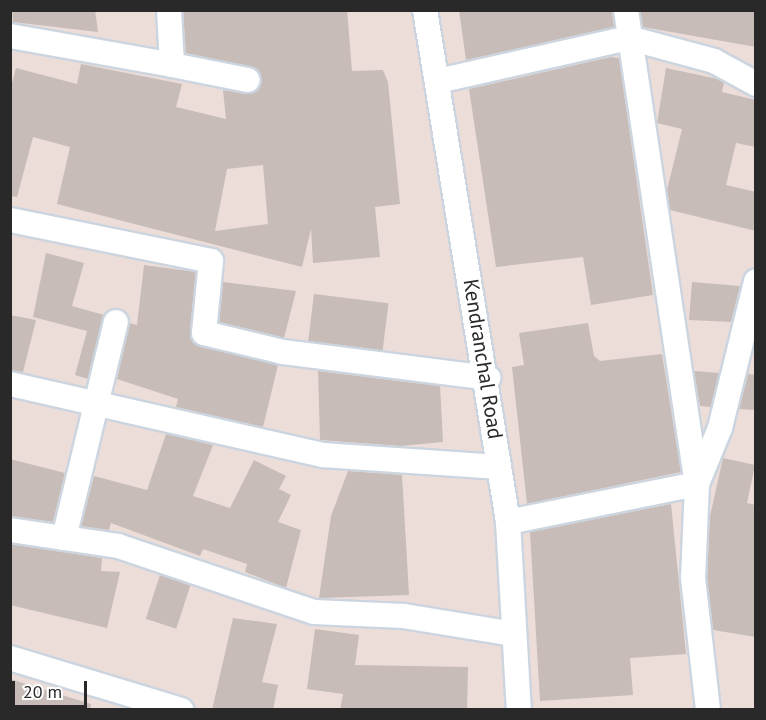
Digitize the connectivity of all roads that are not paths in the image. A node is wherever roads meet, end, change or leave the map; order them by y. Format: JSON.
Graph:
{"nodes":[{"id":1,"x":169,"y":10,"type":"edge"},
{"id":2,"x":425,"y":10,"type":"edge"},
{"id":3,"x":626,"y":10,"type":"edge"},
{"id":4,"x":11,"y":30,"type":"edge"},
{"id":5,"x":629,"y":38,"type":"junction"},
{"id":6,"x":172,"y":65,"type":"junction"},
{"id":7,"x":248,"y":80,"type":"dead end"},
{"id":8,"x":438,"y":81,"type":"junction"},
{"id":9,"x":756,"y":84,"type":"edge"},
{"id":10,"x":10,"y":220,"type":"edge"},
{"id":11,"x":756,"y":281,"type":"edge"},
{"id":12,"x":116,"y":322,"type":"dead end"},
{"id":13,"x":488,"y":378,"type":"junction"},
{"id":14,"x":10,"y":384,"type":"edge"},
{"id":15,"x":95,"y":404,"type":"junction"},
{"id":16,"x":499,"y":467,"type":"junction"},
{"id":17,"x":697,"y":484,"type":"junction"},
{"id":18,"x":508,"y":522,"type":"junction"},
{"id":19,"x":10,"y":530,"type":"edge"},
{"id":20,"x":64,"y":538,"type":"junction"},
{"id":21,"x":514,"y":634,"type":"junction"},
{"id":22,"x":10,"y":657,"type":"edge"},
{"id":23,"x":181,"y":710,"type":"edge"},
{"id":24,"x":519,"y":710,"type":"edge"},
{"id":25,"x":708,"y":710,"type":"edge"}],
"edges":[{"from":1,"to":6,"type":"street"},
{"from":2,"to":8,"type":"street","name":"Kendranchal Road"},
{"from":3,"to":5,"type":"street"},
{"from":4,"to":6,"type":"street"},
{"from":5,"to":8,"type":"street"},
{"from":5,"to":9,"type":"street"},
{"from":5,"to":17,"type":"street"},
{"from":6,"to":7,"type":"street"},
{"from":8,"to":13,"type":"street","name":"Kendranchal Road"},
{"from":10,"to":13,"type":"street"},
{"from":11,"to":17,"type":"street"},
{"from":12,"to":15,"type":"street"},
{"from":13,"to":16,"type":"street","name":"Kendranchal Road"},
{"from":14,"to":15,"type":"street"},
{"from":15,"to":16,"type":"street"},
{"from":15,"to":20,"type":"street"},
{"from":16,"to":18,"type":"street","name":"Kendranchal Road"},
{"from":17,"to":18,"type":"street"},
{"from":17,"to":25,"type":"street"},
{"from":18,"to":21,"type":"street","name":"Kendranchal Road"},
{"from":19,"to":20,"type":"street"},
{"from":20,"to":21,"type":"street"},
{"from":21,"to":24,"type":"street","name":"Kendranchal Road"},
{"from":22,"to":23,"type":"street"}]}
